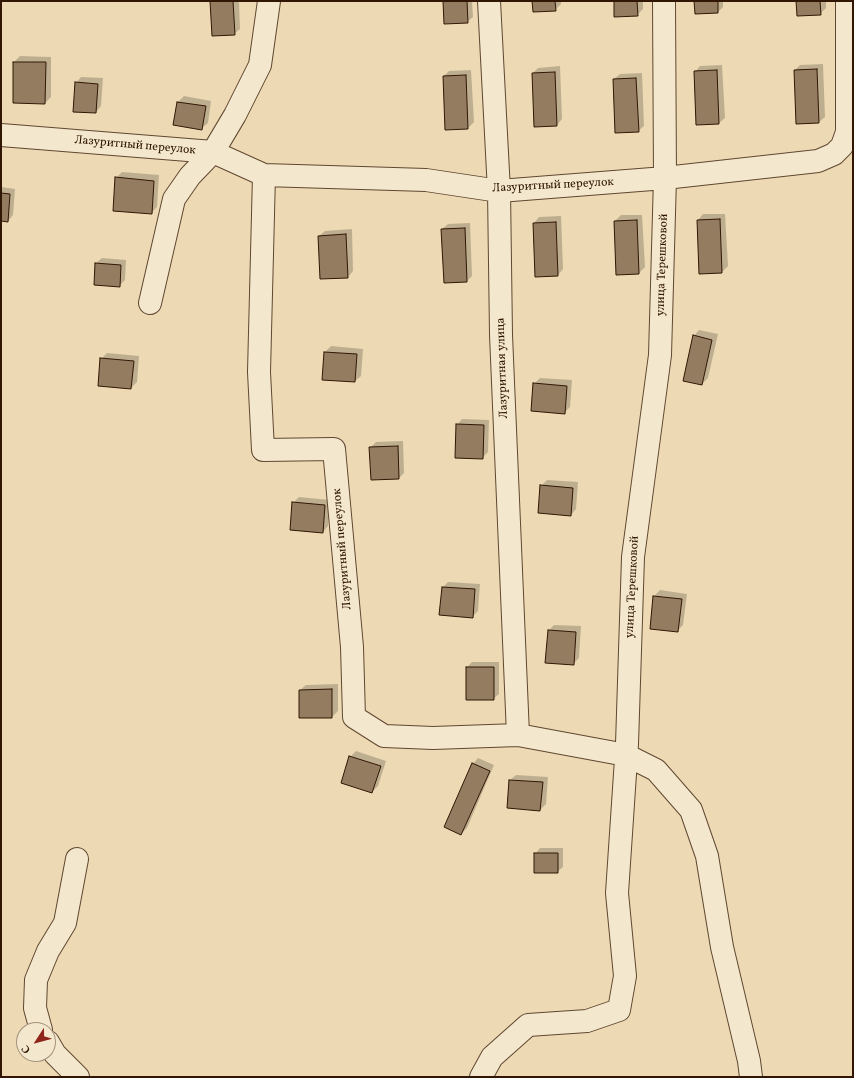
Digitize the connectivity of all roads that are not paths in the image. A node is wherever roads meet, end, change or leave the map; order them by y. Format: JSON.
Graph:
{"nodes":[{"id":1,"x":270,"y":1,"type":"edge"},
{"id":2,"x":489,"y":1,"type":"edge"},
{"id":3,"x":664,"y":1,"type":"edge"},
{"id":4,"x":847,"y":1,"type":"edge"},
{"id":5,"x":1,"y":135,"type":"edge"},
{"id":6,"x":213,"y":152,"type":"junction"},
{"id":7,"x":264,"y":174,"type":"junction"},
{"id":8,"x":666,"y":178,"type":"junction"},
{"id":9,"x":499,"y":191,"type":"junction"},
{"id":10,"x":150,"y":303,"type":"dead end"},
{"id":11,"x":518,"y":735,"type":"junction"},
{"id":12,"x":626,"y":755,"type":"junction"},
{"id":13,"x":77,"y":860,"type":"dead end"},
{"id":14,"x":39,"y":1022,"type":"edge"},
{"id":15,"x":56,"y":1055,"type":"edge"},
{"id":16,"x":78,"y":1077,"type":"edge"},
{"id":17,"x":481,"y":1077,"type":"edge"},
{"id":18,"x":751,"y":1077,"type":"edge"}],
"edges":[{"from":1,"to":6,"type":"street"},
{"from":2,"to":9,"type":"street","name":"Лазуритная улица"},
{"from":3,"to":8,"type":"street","name":"улица Терешковой"},
{"from":4,"to":8,"type":"street","name":"Лазуритный переулок"},
{"from":5,"to":6,"type":"street","name":"Лазуритный переулок"},
{"from":6,"to":7,"type":"street","name":"Лазуритный переулок"},
{"from":6,"to":10,"type":"street"},
{"from":7,"to":9,"type":"street","name":"Лазуритный переулок"},
{"from":7,"to":11,"type":"street","name":"Лазуритный переулок"},
{"from":8,"to":9,"type":"street","name":"Лазуритный переулок"},
{"from":8,"to":12,"type":"street","name":"улица Терешковой"},
{"from":9,"to":11,"type":"street","name":"Лазуритная улица"},
{"from":11,"to":12,"type":"street","name":"Лазуритный переулок"},
{"from":12,"to":17,"type":"street","name":"улица Терешковой"},
{"from":12,"to":18,"type":"street","name":"Лазуритный переулок"},
{"from":13,"to":14,"type":"street"},
{"from":15,"to":16,"type":"street"}]}
